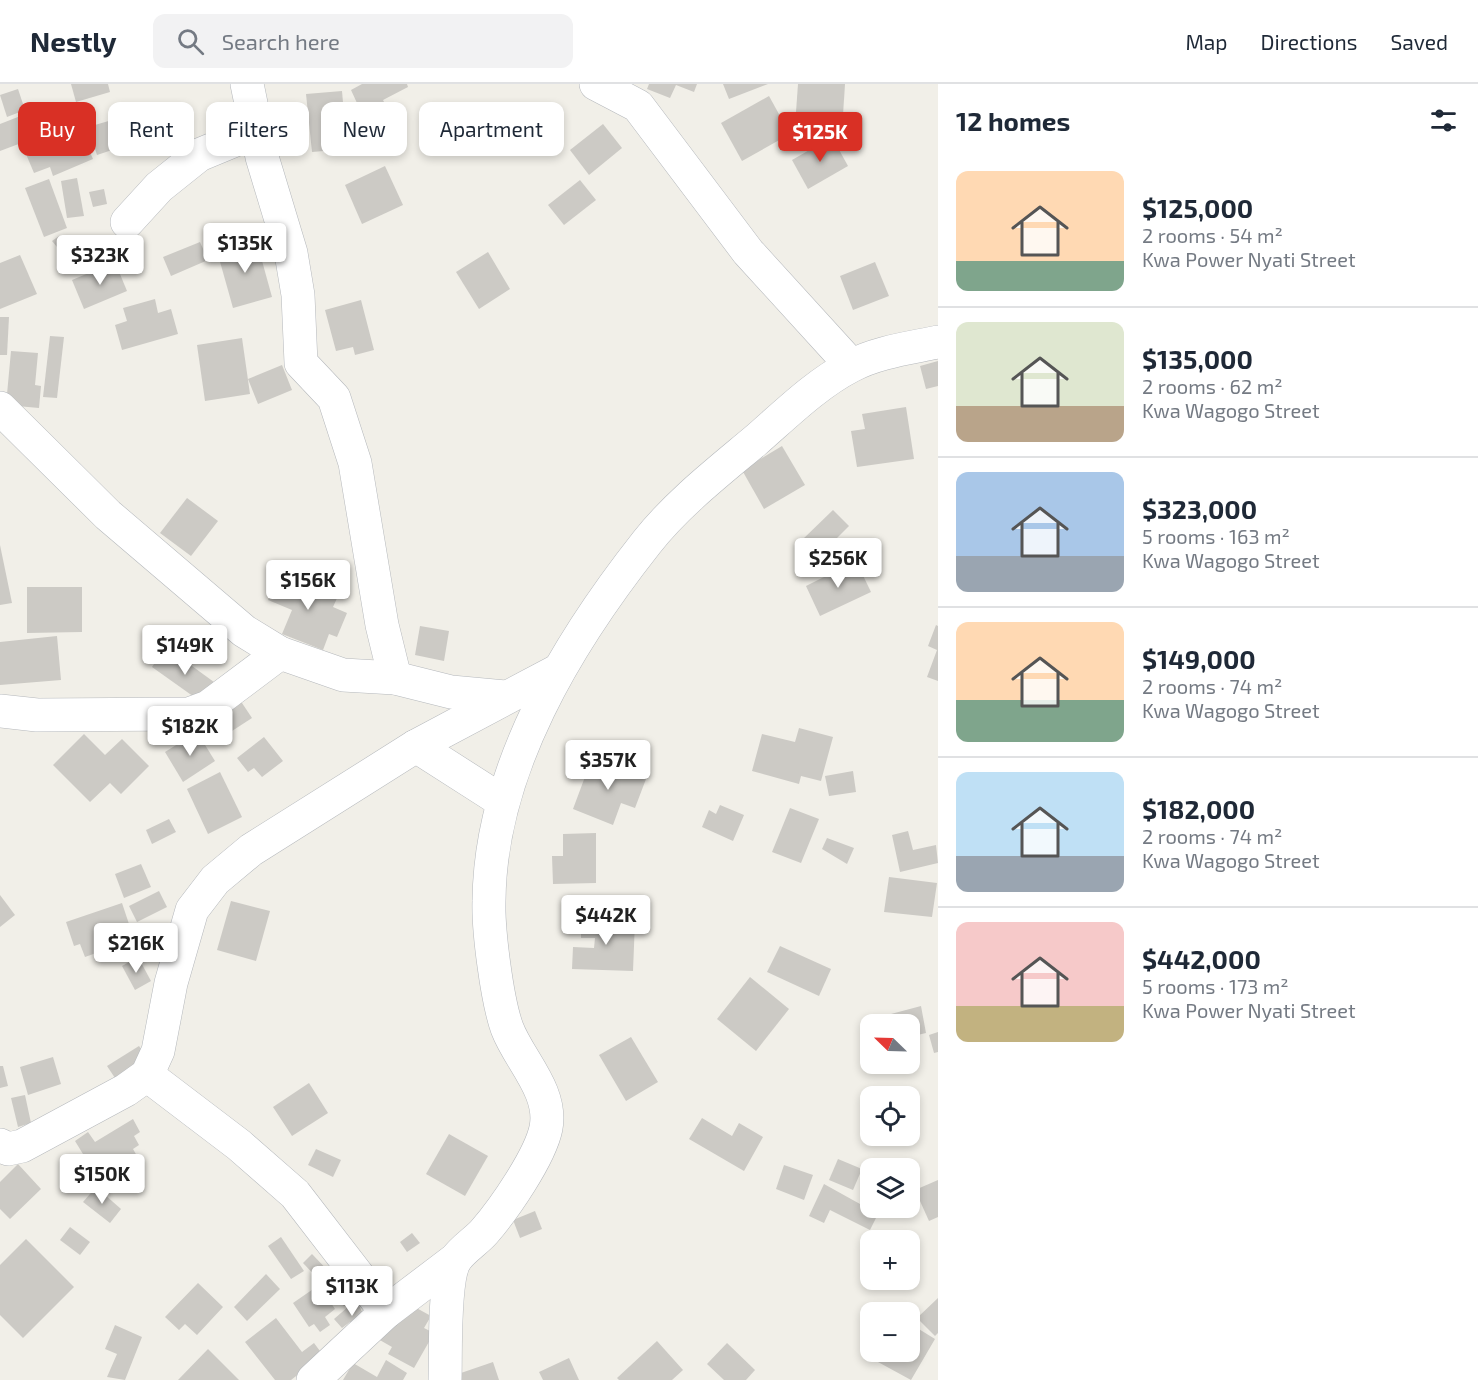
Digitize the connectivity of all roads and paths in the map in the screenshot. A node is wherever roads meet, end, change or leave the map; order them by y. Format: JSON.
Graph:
{"nodes":[{"id":1,"x":247,"y":84,"type":"edge"},
{"id":2,"x":596,"y":84,"type":"edge"},
{"id":3,"x":251,"y":102,"type":"edge"},
{"id":4,"x":206,"y":152,"type":"edge"},
{"id":5,"x":264,"y":156,"type":"edge"},
{"id":6,"x":127,"y":222,"type":"dead end"},
{"id":7,"x":938,"y":342,"type":"edge"},
{"id":8,"x":851,"y":365,"type":"junction"},
{"id":9,"x":0,"y":408,"type":"edge"},
{"id":10,"x":280,"y":653,"type":"junction"},
{"id":11,"x":558,"y":671,"type":"junction"},
{"id":12,"x":395,"y":678,"type":"junction"},
{"id":13,"x":505,"y":697,"type":"junction"},
{"id":14,"x":0,"y":711,"type":"edge"},
{"id":15,"x":416,"y":746,"type":"junction"},
{"id":16,"x":502,"y":801,"type":"junction"},
{"id":17,"x":147,"y":1075,"type":"junction"},
{"id":18,"x":0,"y":1145,"type":"edge"},
{"id":19,"x":456,"y":1259,"type":"junction"},
{"id":20,"x":387,"y":1312,"type":"junction"},
{"id":21,"x":313,"y":1380,"type":"edge"},
{"id":22,"x":445,"y":1380,"type":"edge"}],
"edges":[{"from":1,"to":3,"type":"street"},
{"from":2,"to":8,"type":"street"},
{"from":4,"to":6,"type":"street"},
{"from":5,"to":12,"type":"street"},
{"from":7,"to":8,"type":"street"},
{"from":8,"to":11,"type":"street"},
{"from":9,"to":10,"type":"street"},
{"from":10,"to":12,"type":"street"},
{"from":10,"to":14,"type":"street"},
{"from":11,"to":13,"type":"street"},
{"from":11,"to":16,"type":"street"},
{"from":12,"to":13,"type":"street"},
{"from":13,"to":15,"type":"street"},
{"from":15,"to":16,"type":"street"},
{"from":15,"to":17,"type":"street"},
{"from":16,"to":19,"type":"street"},
{"from":17,"to":18,"type":"street"},
{"from":17,"to":20,"type":"street"},
{"from":19,"to":20,"type":"street"},
{"from":19,"to":22,"type":"street"},
{"from":20,"to":21,"type":"street"}]}
